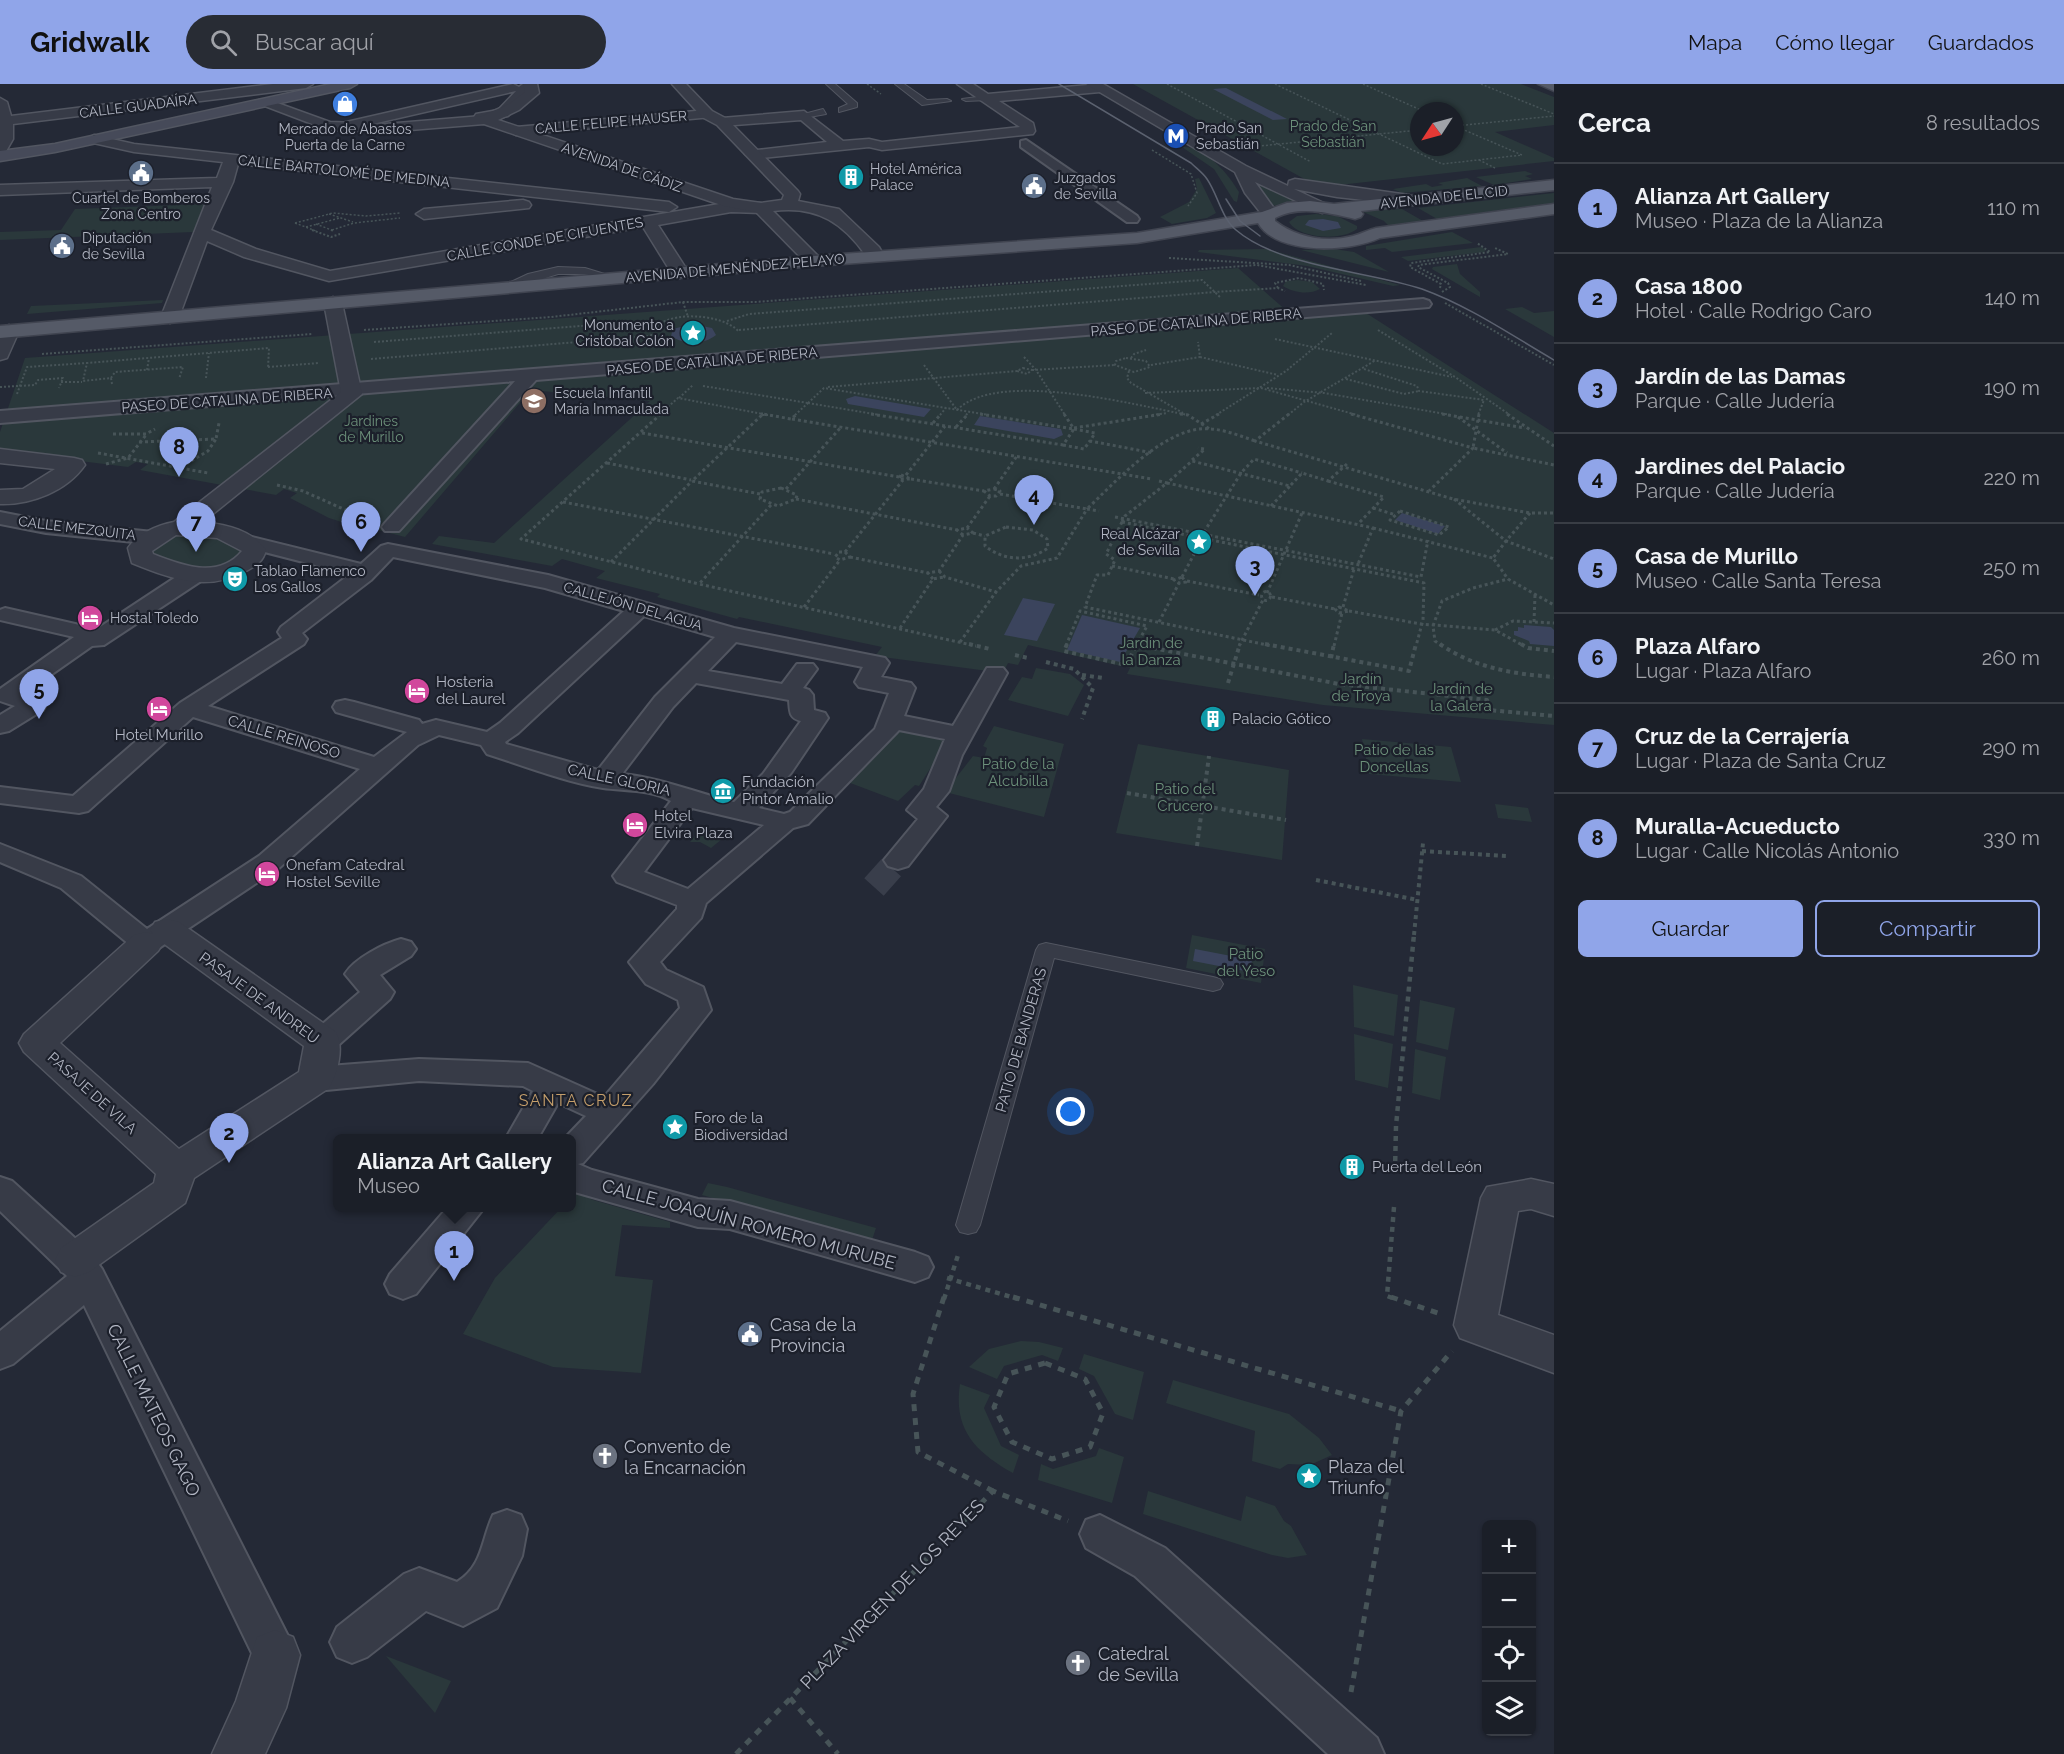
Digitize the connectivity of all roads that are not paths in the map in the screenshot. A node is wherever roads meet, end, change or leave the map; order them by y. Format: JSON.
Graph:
{"nodes":[{"id":1,"x":306,"y":84,"type":"edge"},
{"id":2,"x":350,"y":84,"type":"edge"},
{"id":3,"x":530,"y":84,"type":"edge"},
{"id":4,"x":680,"y":84,"type":"edge"},
{"id":5,"x":830,"y":84,"type":"edge"},
{"id":6,"x":900,"y":84,"type":"edge"},
{"id":7,"x":964,"y":84,"type":"edge"},
{"id":8,"x":1545,"y":84,"type":"edge"},
{"id":9,"x":1097,"y":86,"type":"edge"},
{"id":10,"x":1554,"y":87,"type":"edge"},
{"id":11,"x":985,"y":98,"type":"junction"},
{"id":12,"x":966,"y":99,"type":"dead end"},
{"id":13,"x":4,"y":101,"type":"edge"},
{"id":14,"x":947,"y":101,"type":"dead end"},
{"id":15,"x":264,"y":103,"type":"junction"},
{"id":16,"x":842,"y":110,"type":"dead end"},
{"id":17,"x":503,"y":112,"type":"junction"},
{"id":18,"x":823,"y":112,"type":"dead end"},
{"id":19,"x":707,"y":114,"type":"junction"},
{"id":20,"x":804,"y":115,"type":"junction"},
{"id":21,"x":485,"y":120,"type":"junction"},
{"id":22,"x":5,"y":121,"type":"junction"},
{"id":23,"x":722,"y":122,"type":"junction"},
{"id":24,"x":449,"y":124,"type":"junction"},
{"id":25,"x":342,"y":127,"type":"junction"},
{"id":26,"x":516,"y":131,"type":"junction"},
{"id":27,"x":1027,"y":138,"type":"junction"},
{"id":28,"x":94,"y":139,"type":"junction"},
{"id":29,"x":840,"y":146,"type":"junction"},
{"id":30,"x":4,"y":149,"type":"edge"},
{"id":31,"x":753,"y":154,"type":"junction"},
{"id":32,"x":232,"y":159,"type":"junction"},
{"id":33,"x":1241,"y":169,"type":"junction"},
{"id":34,"x":225,"y":182,"type":"junction"},
{"id":35,"x":1554,"y":185,"type":"edge"},
{"id":36,"x":0,"y":190,"type":"edge"},
{"id":37,"x":594,"y":199,"type":"junction"},
{"id":38,"x":1409,"y":200,"type":"junction"},
{"id":39,"x":789,"y":204,"type":"junction"},
{"id":40,"x":761,"y":208,"type":"junction"},
{"id":41,"x":1328,"y":208,"type":"junction"},
{"id":42,"x":1554,"y":209,"type":"edge"},
{"id":43,"x":710,"y":211,"type":"junction"},
{"id":44,"x":414,"y":215,"type":"road end"},
{"id":45,"x":1268,"y":215,"type":"junction"},
{"id":46,"x":1132,"y":219,"type":"dead end"},
{"id":47,"x":648,"y":222,"type":"junction"},
{"id":48,"x":202,"y":232,"type":"junction"},
{"id":49,"x":1376,"y":233,"type":"junction"},
{"id":50,"x":1137,"y":238,"type":"junction"},
{"id":51,"x":1221,"y":240,"type":"dead end"},
{"id":52,"x":1308,"y":241,"type":"junction"},
{"id":53,"x":1262,"y":242,"type":"dead end"},
{"id":54,"x":874,"y":256,"type":"junction"},
{"id":55,"x":814,"y":261,"type":"junction"},
{"id":56,"x":680,"y":273,"type":"junction"},
{"id":57,"x":1430,"y":300,"type":"road end"},
{"id":58,"x":333,"y":303,"type":"junction"},
{"id":59,"x":170,"y":317,"type":"junction"},
{"id":60,"x":4,"y":331,"type":"edge"},
{"id":61,"x":0,"y":354,"type":"edge"},
{"id":62,"x":530,"y":376,"type":"junction"},
{"id":63,"x":351,"y":390,"type":"junction"},
{"id":64,"x":0,"y":417,"type":"edge"},
{"id":65,"x":0,"y":456,"type":"edge"},
{"id":66,"x":7,"y":498,"type":"edge"},
{"id":67,"x":0,"y":518,"type":"edge"},
{"id":68,"x":182,"y":527,"type":"junction"},
{"id":69,"x":388,"y":536,"type":"junction"},
{"id":70,"x":153,"y":538,"type":"junction"},
{"id":71,"x":248,"y":542,"type":"junction"},
{"id":72,"x":364,"y":573,"type":"junction"},
{"id":73,"x":193,"y":576,"type":"junction"},
{"id":74,"x":639,"y":609,"type":"junction"},
{"id":75,"x":5,"y":615,"type":"dead end"},
{"id":76,"x":731,"y":634,"type":"junction"},
{"id":77,"x":88,"y":638,"type":"junction"},
{"id":78,"x":813,"y":658,"type":"junction"},
{"id":79,"x":998,"y":659,"type":"road end"},
{"id":80,"x":690,"y":675,"type":"junction"},
{"id":81,"x":788,"y":693,"type":"junction"},
{"id":82,"x":345,"y":707,"type":"dead end"},
{"id":83,"x":189,"y":708,"type":"junction"},
{"id":84,"x":892,"y":721,"type":"junction"},
{"id":85,"x":0,"y":726,"type":"edge"},
{"id":86,"x":410,"y":732,"type":"junction"},
{"id":87,"x":960,"y":735,"type":"junction"},
{"id":88,"x":491,"y":740,"type":"junction"},
{"id":89,"x":378,"y":767,"type":"junction"},
{"id":90,"x":604,"y":780,"type":"junction"},
{"id":91,"x":0,"y":795,"type":"edge"},
{"id":92,"x":686,"y":799,"type":"junction"},
{"id":93,"x":740,"y":811,"type":"junction"},
{"id":94,"x":784,"y":822,"type":"junction"},
{"id":95,"x":0,"y":852,"type":"edge"},
{"id":96,"x":898,"y":860,"type":"tunnel mouth"},
{"id":97,"x":692,"y":900,"type":"junction"},
{"id":98,"x":156,"y":937,"type":"junction"},
{"id":99,"x":401,"y":949,"type":"dead end"},
{"id":100,"x":1214,"y":984,"type":"dead end"},
{"id":101,"x":323,"y":1041,"type":"junction"},
{"id":102,"x":316,"y":1079,"type":"junction"},
{"id":103,"x":540,"y":1081,"type":"junction"},
{"id":104,"x":609,"y":1113,"type":"junction"},
{"id":105,"x":523,"y":1134,"type":"edge"},
{"id":106,"x":576,"y":1168,"type":"edge"},
{"id":107,"x":177,"y":1170,"type":"junction"},
{"id":108,"x":576,"y":1170,"type":"edge"},
{"id":109,"x":0,"y":1190,"type":"edge"},
{"id":110,"x":1554,"y":1200,"type":"edge"},
{"id":111,"x":464,"y":1212,"type":"edge"},
{"id":112,"x":968,"y":1225,"type":"dead end"},
{"id":113,"x":915,"y":1267,"type":"road end"},
{"id":114,"x":82,"y":1269,"type":"junction"},
{"id":115,"x":403,"y":1284,"type":"dead end"},
{"id":116,"x":1538,"y":1348,"type":"edge"},
{"id":117,"x":0,"y":1353,"type":"edge"},
{"id":118,"x":507,"y":1529,"type":"dead end"},
{"id":119,"x":1100,"y":1534,"type":"road end"},
{"id":120,"x":352,"y":1642,"type":"dead end"},
{"id":121,"x":275,"y":1655,"type":"joint"},
{"id":122,"x":1352,"y":1745,"type":"edge"},
{"id":123,"x":238,"y":1754,"type":"edge"}],
"edges":[{"from":1,"to":22,"type":"street","name":"CALLE GUADAÍRA"},
{"from":2,"to":15,"type":"main road"},
{"from":3,"to":17,"type":"street"},
{"from":3,"to":25,"type":"street"},
{"from":4,"to":19,"type":"street"},
{"from":5,"to":16,"type":"lane"},
{"from":6,"to":14,"type":"lane"},
{"from":7,"to":11,"type":"street"},
{"from":8,"to":10,"type":"main road"},
{"from":9,"to":11,"type":"street"},
{"from":9,"to":33,"type":"street"},
{"from":11,"to":12,"type":"lane"},
{"from":11,"to":27,"type":"street"},
{"from":13,"to":22,"type":"street"},
{"from":15,"to":25,"type":"street"},
{"from":15,"to":28,"type":"main road"},
{"from":17,"to":21,"type":"street"},
{"from":17,"to":24,"type":"street"},
{"from":18,"to":20,"type":"lane"},
{"from":19,"to":23,"type":"street"},
{"from":19,"to":26,"type":"street","name":"CALLE FELIPE HAUSER"},
{"from":20,"to":23,"type":"street"},
{"from":20,"to":29,"type":"street"},
{"from":21,"to":24,"type":"street"},
{"from":21,"to":26,"type":"street","name":"AVENIDA DE CÁDIZ"},
{"from":22,"to":30,"type":"street"},
{"from":23,"to":31,"type":"street"},
{"from":24,"to":25,"type":"street"},
{"from":26,"to":40,"type":"street","name":"AVENIDA DE CÁDIZ"},
{"from":27,"to":29,"type":"street"},
{"from":27,"to":46,"type":"street"},
{"from":28,"to":30,"type":"main road"},
{"from":28,"to":32,"type":"street","name":"CALLE BARTOLOMÉ DE MEDINA"},
{"from":29,"to":31,"type":"street"},
{"from":31,"to":39,"type":"street"},
{"from":32,"to":34,"type":"street"},
{"from":32,"to":37,"type":"street","name":"CALLE BARTOLOMÉ DE MEDINA"},
{"from":33,"to":38,"type":"street"},
{"from":33,"to":41,"type":"street"},
{"from":33,"to":45,"type":"street"},
{"from":34,"to":36,"type":"street"},
{"from":34,"to":48,"type":"street"},
{"from":35,"to":38,"type":"main road","name":"AVENIDA DE EL CID"},
{"from":37,"to":43,"type":"street","name":"CALLE BARTOLOMÉ DE MEDINA"},
{"from":37,"to":44,"type":"street","name":"CALLE BARTOLOMÉ DE MEDINA"},
{"from":38,"to":41,"type":"main road","name":"AVENIDA DE EL CID"},
{"from":39,"to":40,"type":"street"},
{"from":39,"to":54,"type":"street"},
{"from":40,"to":43,"type":"street","name":"CALLE CONDE DE CIFUENTES"},
{"from":40,"to":55,"type":"street"},
{"from":41,"to":45,"type":"main road"},
{"from":41,"to":49,"type":"main road"},
{"from":42,"to":49,"type":"main road","name":"AVENIDA DE EL CID"},
{"from":43,"to":47,"type":"street","name":"CALLE CONDE DE CIFUENTES"},
{"from":45,"to":50,"type":"main road"},
{"from":45,"to":52,"type":"main road"},
{"from":47,"to":48,"type":"street","name":"CALLE CONDE DE CIFUENTES"},
{"from":47,"to":56,"type":"street"},
{"from":48,"to":59,"type":"street"},
{"from":49,"to":52,"type":"main road","name":"AVENIDA DE EL CID"},
{"from":50,"to":51,"type":"main road"},
{"from":50,"to":54,"type":"main road","name":"AVENIDA DE MENÉNDEZ PELAYO"},
{"from":52,"to":53,"type":"main road"},
{"from":54,"to":55,"type":"main road","name":"AVENIDA DE MENÉNDEZ PELAYO"},
{"from":55,"to":56,"type":"main road","name":"AVENIDA DE MENÉNDEZ PELAYO"},
{"from":56,"to":58,"type":"main road","name":"AVENIDA DE MENÉNDEZ PELAYO"},
{"from":57,"to":62,"type":"street","name":"PASEO DE CATALINA DE RIBERA"},
{"from":58,"to":59,"type":"main road","name":"AVENIDA DE MENÉNDEZ PELAYO"},
{"from":58,"to":63,"type":"street"},
{"from":59,"to":60,"type":"main road"},
{"from":60,"to":61,"type":"street"},
{"from":62,"to":63,"type":"street","name":"PASEO DE CATALINA DE RIBERA"},
{"from":62,"to":69,"type":"street"},
{"from":63,"to":64,"type":"street","name":"PASEO DE CATALINA DE RIBERA"},
{"from":63,"to":68,"type":"street"},
{"from":65,"to":66,"type":"street"},
{"from":66,"to":67,"type":"street","name":"CALLE MEZQUITA"},
{"from":67,"to":70,"type":"street","name":"CALLE MEZQUITA"},
{"from":68,"to":70,"type":"street"},
{"from":68,"to":71,"type":"street"},
{"from":69,"to":72,"type":"street"},
{"from":69,"to":74,"type":"street","name":"CALLEJÓN DEL AGUA"},
{"from":70,"to":73,"type":"street"},
{"from":71,"to":72,"type":"street"},
{"from":71,"to":73,"type":"street"},
{"from":72,"to":83,"type":"street"},
{"from":73,"to":77,"type":"street"},
{"from":74,"to":76,"type":"street","name":"CALLEJÓN DEL AGUA"},
{"from":74,"to":88,"type":"street"},
{"from":75,"to":77,"type":"street"},
{"from":76,"to":78,"type":"street","name":"CALLEJÓN DEL AGUA"},
{"from":76,"to":80,"type":"street"},
{"from":77,"to":85,"type":"street"},
{"from":78,"to":81,"type":"street"},
{"from":78,"to":84,"type":"street","name":"CALLEJÓN DEL AGUA"},
{"from":79,"to":87,"type":"street"},
{"from":80,"to":81,"type":"street"},
{"from":80,"to":90,"type":"street"},
{"from":81,"to":93,"type":"street"},
{"from":82,"to":86,"type":"street"},
{"from":83,"to":89,"type":"street","name":"CALLE REINOSO"},
{"from":83,"to":91,"type":"street"},
{"from":84,"to":87,"type":"street"},
{"from":84,"to":94,"type":"street"},
{"from":86,"to":88,"type":"street","name":"CALLE GLORIA"},
{"from":86,"to":89,"type":"street","name":"CALLE GLORIA"},
{"from":87,"to":96,"type":"street"},
{"from":88,"to":90,"type":"street","name":"CALLE GLORIA"},
{"from":89,"to":98,"type":"street","name":"CALLE GLORIA"},
{"from":90,"to":92,"type":"street","name":"CALLE GLORIA"},
{"from":92,"to":93,"type":"street","name":"CALLE GLORIA"},
{"from":92,"to":97,"type":"street"},
{"from":93,"to":94,"type":"street","name":"CALLE GLORIA"},
{"from":94,"to":97,"type":"street"},
{"from":95,"to":98,"type":"street"},
{"from":97,"to":104,"type":"street"},
{"from":98,"to":101,"type":"street","name":"PASAJE DE ANDREU"},
{"from":98,"to":107,"type":"street","name":"PASAJE DE VILA"},
{"from":99,"to":101,"type":"street"},
{"from":100,"to":112,"type":"lane","name":"PATIO DE BANDERAS"},
{"from":101,"to":102,"type":"street","name":"PASAJE DE ANDREU"},
{"from":102,"to":103,"type":"street"},
{"from":102,"to":107,"type":"street"},
{"from":103,"to":104,"type":"street"},
{"from":103,"to":105,"type":"street"},
{"from":104,"to":106,"type":"street"},
{"from":107,"to":114,"type":"street"},
{"from":108,"to":113,"type":"street","name":"CALLE JOAQUÍN ROMERO MURUBE"},
{"from":109,"to":114,"type":"street","name":"CALLE MATEOS GAGO"},
{"from":110,"to":116,"type":"street"},
{"from":111,"to":115,"type":"street"},
{"from":114,"to":117,"type":"street"},
{"from":114,"to":121,"type":"street","name":"CALLE MATEOS GAGO"},
{"from":118,"to":120,"type":"street"},
{"from":119,"to":122,"type":"street"},
{"from":121,"to":123,"type":"street"}]}
